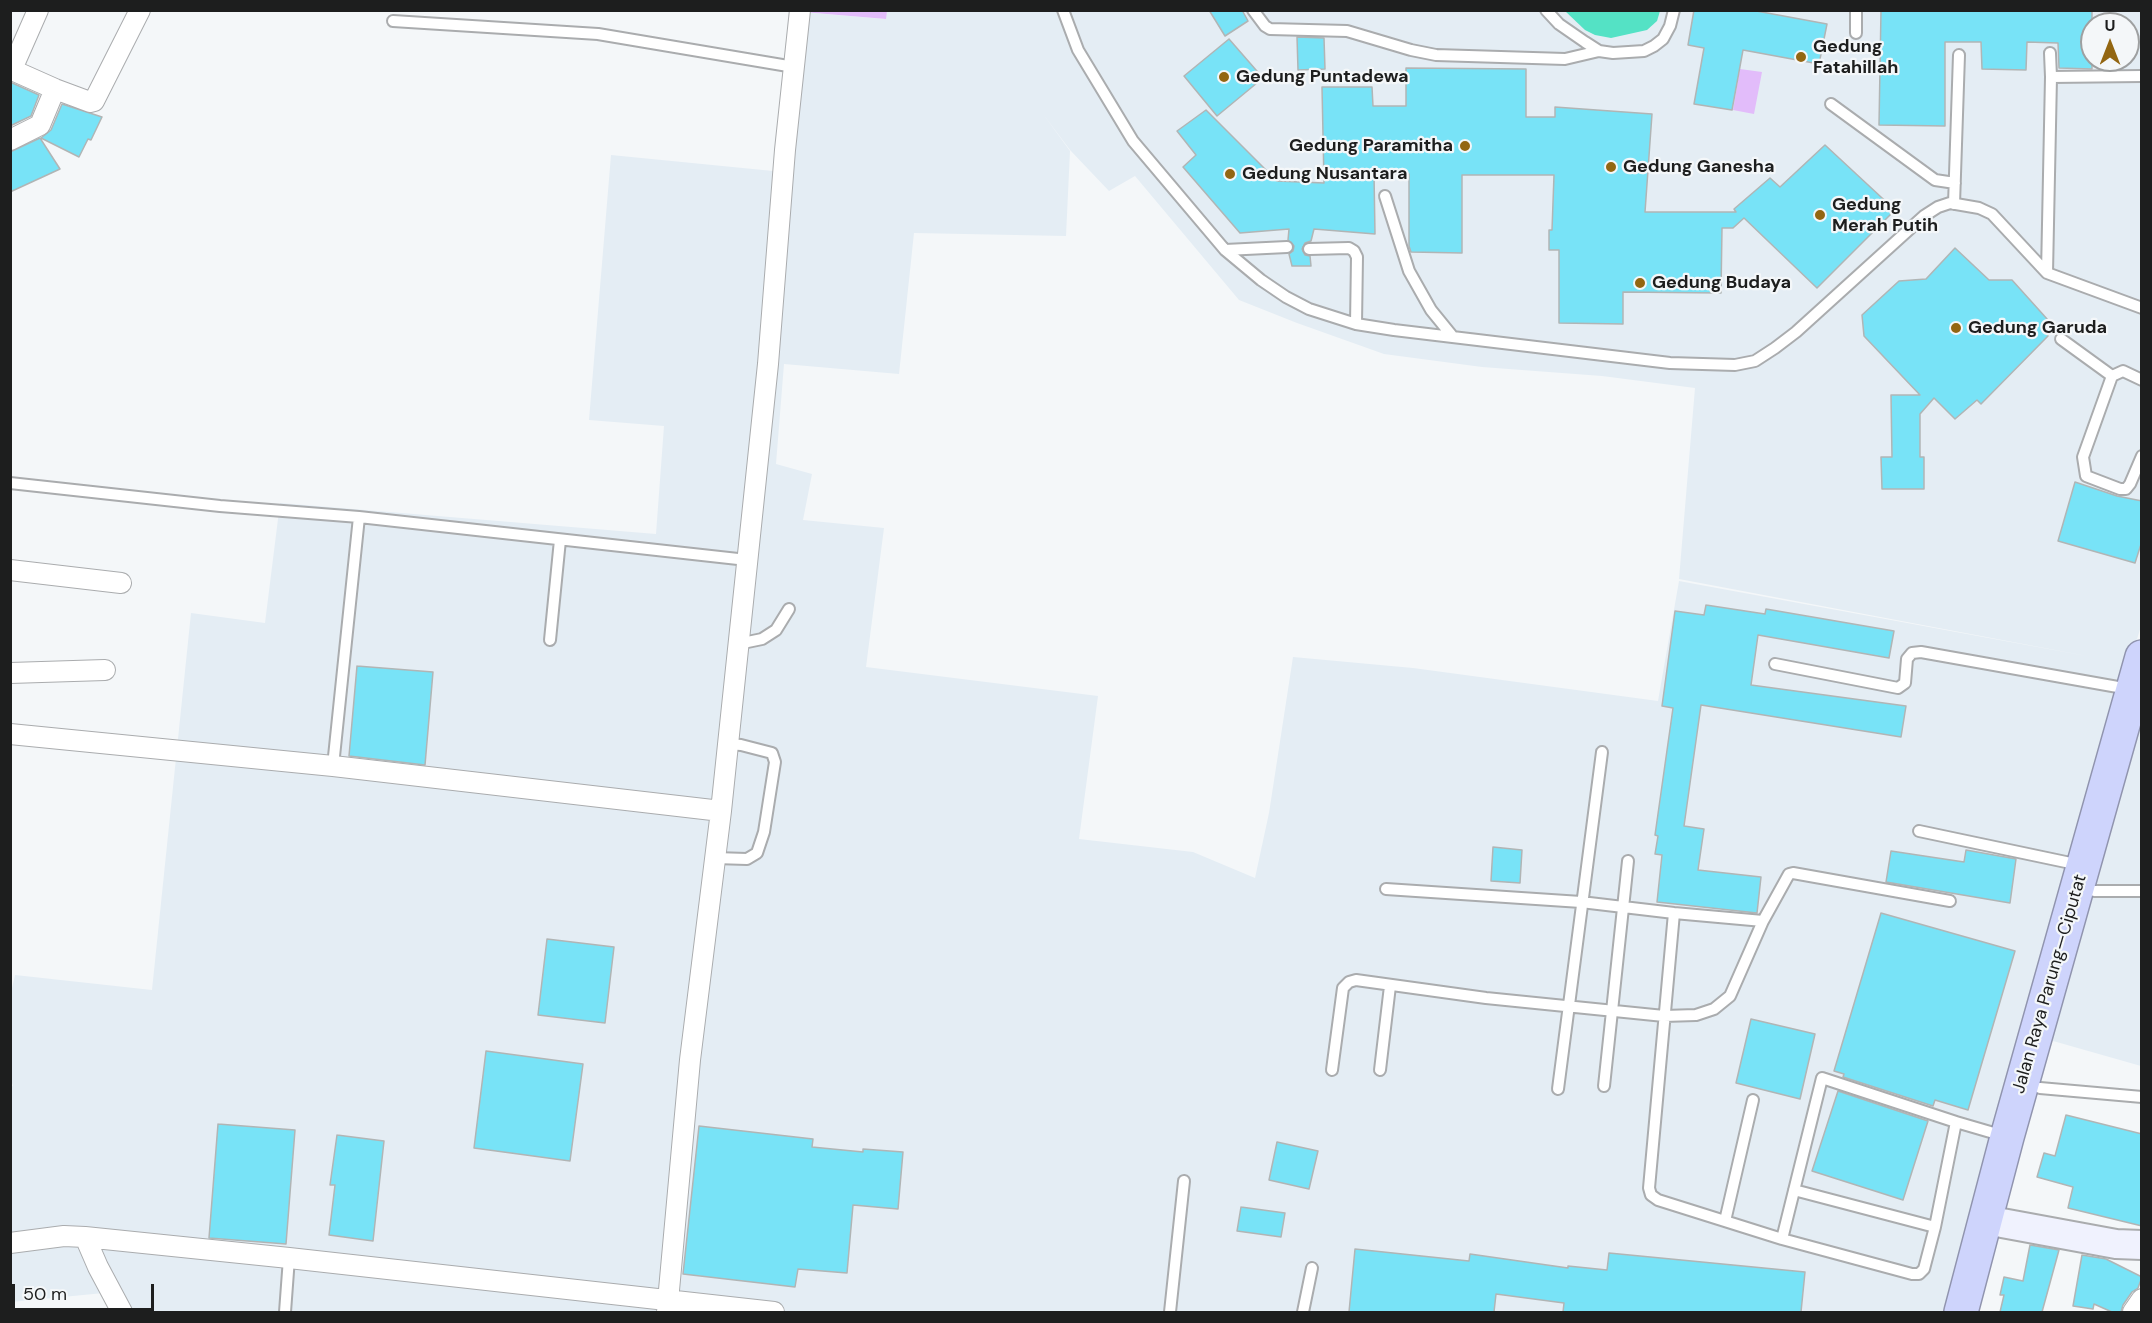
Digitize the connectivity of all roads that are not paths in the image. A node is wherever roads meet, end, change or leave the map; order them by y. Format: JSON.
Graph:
{"nodes":[{"id":1,"x":38,"y":10,"type":"edge"},
{"id":2,"x":140,"y":10,"type":"edge"},
{"id":3,"x":800,"y":10,"type":"edge"},
{"id":4,"x":1064,"y":10,"type":"edge"},
{"id":5,"x":1253,"y":10,"type":"edge"},
{"id":6,"x":1546,"y":10,"type":"edge"},
{"id":7,"x":1674,"y":10,"type":"edge"},
{"id":8,"x":1856,"y":10,"type":"edge"},
{"id":9,"x":393,"y":21,"type":"dead end"},
{"id":10,"x":1856,"y":33,"type":"dead end"},
{"id":11,"x":1599,"y":51,"type":"junction"},
{"id":12,"x":2049,"y":54,"type":"dead end"},
{"id":13,"x":1959,"y":55,"type":"dead end"},
{"id":14,"x":794,"y":67,"type":"junction"},
{"id":15,"x":11,"y":69,"type":"edge"},
{"id":16,"x":2142,"y":76,"type":"edge"},
{"id":17,"x":2051,"y":77,"type":"junction"},
{"id":18,"x":55,"y":89,"type":"junction"},
{"id":19,"x":1831,"y":105,"type":"dead end"},
{"id":20,"x":10,"y":140,"type":"edge"},
{"id":21,"x":1955,"y":183,"type":"junction"},
{"id":22,"x":1385,"y":196,"type":"dead end"},
{"id":23,"x":1954,"y":204,"type":"junction"},
{"id":24,"x":1287,"y":247,"type":"dead end"},
{"id":25,"x":1309,"y":249,"type":"dead end"},
{"id":26,"x":1225,"y":250,"type":"junction"},
{"id":27,"x":2047,"y":273,"type":"junction"},
{"id":28,"x":2142,"y":308,"type":"edge"},
{"id":29,"x":1356,"y":324,"type":"junction"},
{"id":30,"x":1453,"y":337,"type":"junction"},
{"id":31,"x":2061,"y":339,"type":"dead end"},
{"id":32,"x":2112,"y":376,"type":"junction"},
{"id":33,"x":2142,"y":380,"type":"edge"},
{"id":34,"x":2142,"y":456,"type":"edge"},
{"id":35,"x":10,"y":483,"type":"edge"},
{"id":36,"x":359,"y":517,"type":"junction"},
{"id":37,"x":560,"y":540,"type":"junction"},
{"id":38,"x":747,"y":560,"type":"junction"},
{"id":39,"x":10,"y":570,"type":"edge"},
{"id":40,"x":121,"y":583,"type":"dead end"},
{"id":41,"x":789,"y":609,"type":"dead end"},
{"id":42,"x":550,"y":640,"type":"dead end"},
{"id":43,"x":738,"y":644,"type":"junction"},
{"id":44,"x":2142,"y":657,"type":"edge"},
{"id":45,"x":1775,"y":664,"type":"dead end"},
{"id":46,"x":105,"y":670,"type":"dead end"},
{"id":47,"x":10,"y":673,"type":"edge"},
{"id":48,"x":2131,"y":690,"type":"junction"},
{"id":49,"x":2142,"y":731,"type":"edge"},
{"id":50,"x":10,"y":734,"type":"edge"},
{"id":51,"x":728,"y":744,"type":"junction"},
{"id":52,"x":1602,"y":752,"type":"dead end"},
{"id":53,"x":333,"y":766,"type":"junction"},
{"id":54,"x":721,"y":811,"type":"junction"},
{"id":55,"x":1919,"y":831,"type":"dead end"},
{"id":56,"x":715,"y":858,"type":"junction"},
{"id":57,"x":1628,"y":861,"type":"dead end"},
{"id":58,"x":2089,"y":879,"type":"junction"},
{"id":59,"x":1386,"y":889,"type":"dead end"},
{"id":60,"x":2142,"y":891,"type":"edge"},
{"id":61,"x":1950,"y":901,"type":"dead end"},
{"id":62,"x":1581,"y":902,"type":"junction"},
{"id":63,"x":1623,"y":907,"type":"junction"},
{"id":64,"x":1674,"y":914,"type":"junction"},
{"id":65,"x":1763,"y":921,"type":"junction"},
{"id":66,"x":1390,"y":986,"type":"junction"},
{"id":67,"x":1569,"y":1005,"type":"junction"},
{"id":68,"x":1612,"y":1011,"type":"junction"},
{"id":69,"x":1664,"y":1016,"type":"junction"},
{"id":70,"x":1332,"y":1070,"type":"dead end"},
{"id":71,"x":1380,"y":1070,"type":"dead end"},
{"id":72,"x":1604,"y":1086,"type":"dead end"},
{"id":73,"x":1558,"y":1089,"type":"dead end"},
{"id":74,"x":2040,"y":1089,"type":"junction"},
{"id":75,"x":2142,"y":1097,"type":"edge"},
{"id":76,"x":1754,"y":1100,"type":"dead end"},
{"id":77,"x":1956,"y":1122,"type":"junction"},
{"id":78,"x":2007,"y":1137,"type":"junction"},
{"id":79,"x":1184,"y":1181,"type":"dead end"},
{"id":80,"x":1794,"y":1191,"type":"junction"},
{"id":81,"x":1725,"y":1221,"type":"junction"},
{"id":82,"x":2002,"y":1223,"type":"junction"},
{"id":83,"x":1935,"y":1227,"type":"junction"},
{"id":84,"x":85,"y":1237,"type":"junction"},
{"id":85,"x":1782,"y":1239,"type":"junction"},
{"id":86,"x":10,"y":1243,"type":"edge"},
{"id":87,"x":2142,"y":1245,"type":"edge"},
{"id":88,"x":289,"y":1258,"type":"junction"},
{"id":89,"x":1312,"y":1268,"type":"dead end"},
{"id":90,"x":2142,"y":1299,"type":"edge"},
{"id":91,"x":667,"y":1307,"type":"edge"},
{"id":92,"x":122,"y":1312,"type":"edge"},
{"id":93,"x":285,"y":1312,"type":"edge"},
{"id":94,"x":774,"y":1312,"type":"edge"},
{"id":95,"x":1170,"y":1312,"type":"edge"},
{"id":96,"x":1304,"y":1312,"type":"edge"},
{"id":97,"x":1961,"y":1312,"type":"edge"},
{"id":98,"x":1979,"y":1312,"type":"edge"},
{"id":99,"x":2133,"y":1312,"type":"edge"}],
"edges":[{"from":1,"to":15,"type":"street"},
{"from":2,"to":18,"type":"street"},
{"from":3,"to":14,"type":"street"},
{"from":4,"to":26,"type":"lane"},
{"from":5,"to":11,"type":"lane"},
{"from":6,"to":11,"type":"lane"},
{"from":7,"to":11,"type":"lane"},
{"from":8,"to":10,"type":"lane"},
{"from":9,"to":14,"type":"lane"},
{"from":12,"to":17,"type":"lane"},
{"from":13,"to":21,"type":"lane"},
{"from":14,"to":38,"type":"street"},
{"from":15,"to":18,"type":"street"},
{"from":16,"to":17,"type":"lane"},
{"from":17,"to":27,"type":"lane"},
{"from":18,"to":20,"type":"street"},
{"from":19,"to":21,"type":"lane"},
{"from":21,"to":23,"type":"lane"},
{"from":22,"to":30,"type":"lane"},
{"from":23,"to":27,"type":"lane"},
{"from":23,"to":30,"type":"lane"},
{"from":24,"to":26,"type":"lane"},
{"from":25,"to":29,"type":"lane"},
{"from":26,"to":29,"type":"lane"},
{"from":27,"to":28,"type":"lane"},
{"from":29,"to":30,"type":"lane"},
{"from":31,"to":32,"type":"lane"},
{"from":32,"to":33,"type":"lane"},
{"from":32,"to":34,"type":"lane"},
{"from":35,"to":36,"type":"lane"},
{"from":36,"to":37,"type":"lane"},
{"from":36,"to":53,"type":"lane"},
{"from":37,"to":38,"type":"lane"},
{"from":37,"to":42,"type":"lane"},
{"from":38,"to":43,"type":"street"},
{"from":39,"to":40,"type":"street"},
{"from":41,"to":43,"type":"lane"},
{"from":43,"to":51,"type":"street"},
{"from":44,"to":48,"type":"highway","name":"Jalan Raya Parung—Ciputat"},
{"from":45,"to":48,"type":"lane"},
{"from":46,"to":47,"type":"street"},
{"from":48,"to":58,"type":"highway","name":"Jalan Raya Parung—Ciputat"},
{"from":49,"to":58,"type":"highway","name":"Jalan Raya Parung—Ciputat"},
{"from":50,"to":53,"type":"street"},
{"from":51,"to":54,"type":"street"},
{"from":51,"to":56,"type":"lane"},
{"from":52,"to":62,"type":"lane"},
{"from":53,"to":54,"type":"street"},
{"from":54,"to":56,"type":"street"},
{"from":55,"to":58,"type":"lane"},
{"from":56,"to":91,"type":"street"},
{"from":57,"to":63,"type":"lane"},
{"from":58,"to":60,"type":"lane"},
{"from":58,"to":74,"type":"highway","name":"Jalan Raya Parung—Ciputat"},
{"from":58,"to":78,"type":"highway","name":"Jalan Raya Parung—Ciputat"},
{"from":59,"to":62,"type":"lane"},
{"from":61,"to":65,"type":"lane"},
{"from":62,"to":63,"type":"lane"},
{"from":62,"to":67,"type":"lane"},
{"from":63,"to":64,"type":"lane"},
{"from":63,"to":68,"type":"lane"},
{"from":64,"to":65,"type":"lane"},
{"from":64,"to":69,"type":"lane"},
{"from":65,"to":69,"type":"lane"},
{"from":66,"to":67,"type":"lane"},
{"from":66,"to":70,"type":"lane"},
{"from":66,"to":71,"type":"lane"},
{"from":67,"to":68,"type":"lane"},
{"from":67,"to":73,"type":"lane"},
{"from":68,"to":69,"type":"lane"},
{"from":68,"to":72,"type":"lane"},
{"from":69,"to":81,"type":"lane"},
{"from":74,"to":75,"type":"lane"},
{"from":74,"to":82,"type":"highway","name":"Jalan Raya Parung—Ciputat"},
{"from":76,"to":81,"type":"lane"},
{"from":77,"to":78,"type":"lane"},
{"from":77,"to":80,"type":"lane"},
{"from":77,"to":83,"type":"lane"},
{"from":78,"to":97,"type":"highway","name":"Jalan Raya Parung—Ciputat"},
{"from":79,"to":95,"type":"lane"},
{"from":80,"to":83,"type":"lane"},
{"from":80,"to":85,"type":"lane"},
{"from":81,"to":85,"type":"lane"},
{"from":82,"to":87,"type":"street"},
{"from":82,"to":98,"type":"highway","name":"Jalan Raya Parung—Ciputat"},
{"from":83,"to":85,"type":"lane"},
{"from":84,"to":86,"type":"street"},
{"from":84,"to":88,"type":"street"},
{"from":84,"to":92,"type":"street"},
{"from":88,"to":91,"type":"street"},
{"from":88,"to":93,"type":"lane"},
{"from":89,"to":96,"type":"lane"},
{"from":90,"to":99,"type":"street"},
{"from":91,"to":94,"type":"street"}]}
